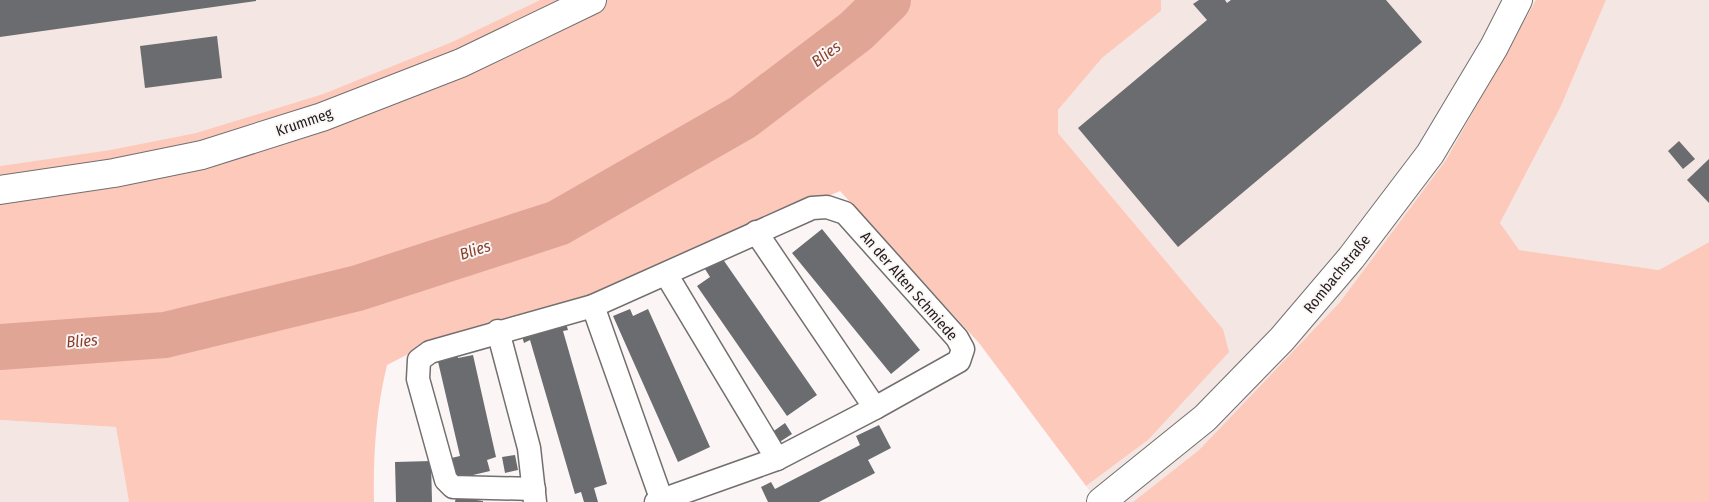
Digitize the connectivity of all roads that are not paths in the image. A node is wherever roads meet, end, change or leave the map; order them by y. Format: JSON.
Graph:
{"nodes":[{"id":1,"x":592,"y":0,"type":"edge"},
{"id":2,"x":1518,"y":0,"type":"edge"},
{"id":3,"x":0,"y":190,"type":"edge"},
{"id":4,"x":756,"y":232,"type":"junction"},
{"id":5,"x":666,"y":274,"type":"junction"},
{"id":6,"x":593,"y":306,"type":"junction"},
{"id":7,"x":498,"y":332,"type":"junction"},
{"id":8,"x":876,"y":408,"type":"junction"},
{"id":9,"x":777,"y":459,"type":"junction"},
{"id":10,"x":535,"y":495,"type":"edge"},
{"id":11,"x":659,"y":501,"type":"edge"},
{"id":12,"x":1101,"y":502,"type":"edge"}],
"edges":[{"from":1,"to":3,"type":"street","name":"Krummeg"},
{"from":2,"to":12,"type":"street","name":"Rombachstraße"},
{"from":4,"to":5,"type":"street","name":"An der Alten Schmiede"},
{"from":4,"to":8,"type":"street"},
{"from":4,"to":8,"type":"street","name":"An der Alten Schmiede"},
{"from":5,"to":6,"type":"street","name":"An der Alten Schmiede"},
{"from":5,"to":9,"type":"street"},
{"from":6,"to":7,"type":"street","name":"An der Alten Schmiede"},
{"from":6,"to":11,"type":"street","name":"An der Alten Schmiede"},
{"from":7,"to":10,"type":"street","name":"An der Alten Schmiede"},
{"from":7,"to":10,"type":"street","name":"An der Alten Schmiede"},
{"from":8,"to":9,"type":"street","name":"An der Alten Schmiede"},
{"from":9,"to":11,"type":"street","name":"An der Alten Schmiede"}]}
